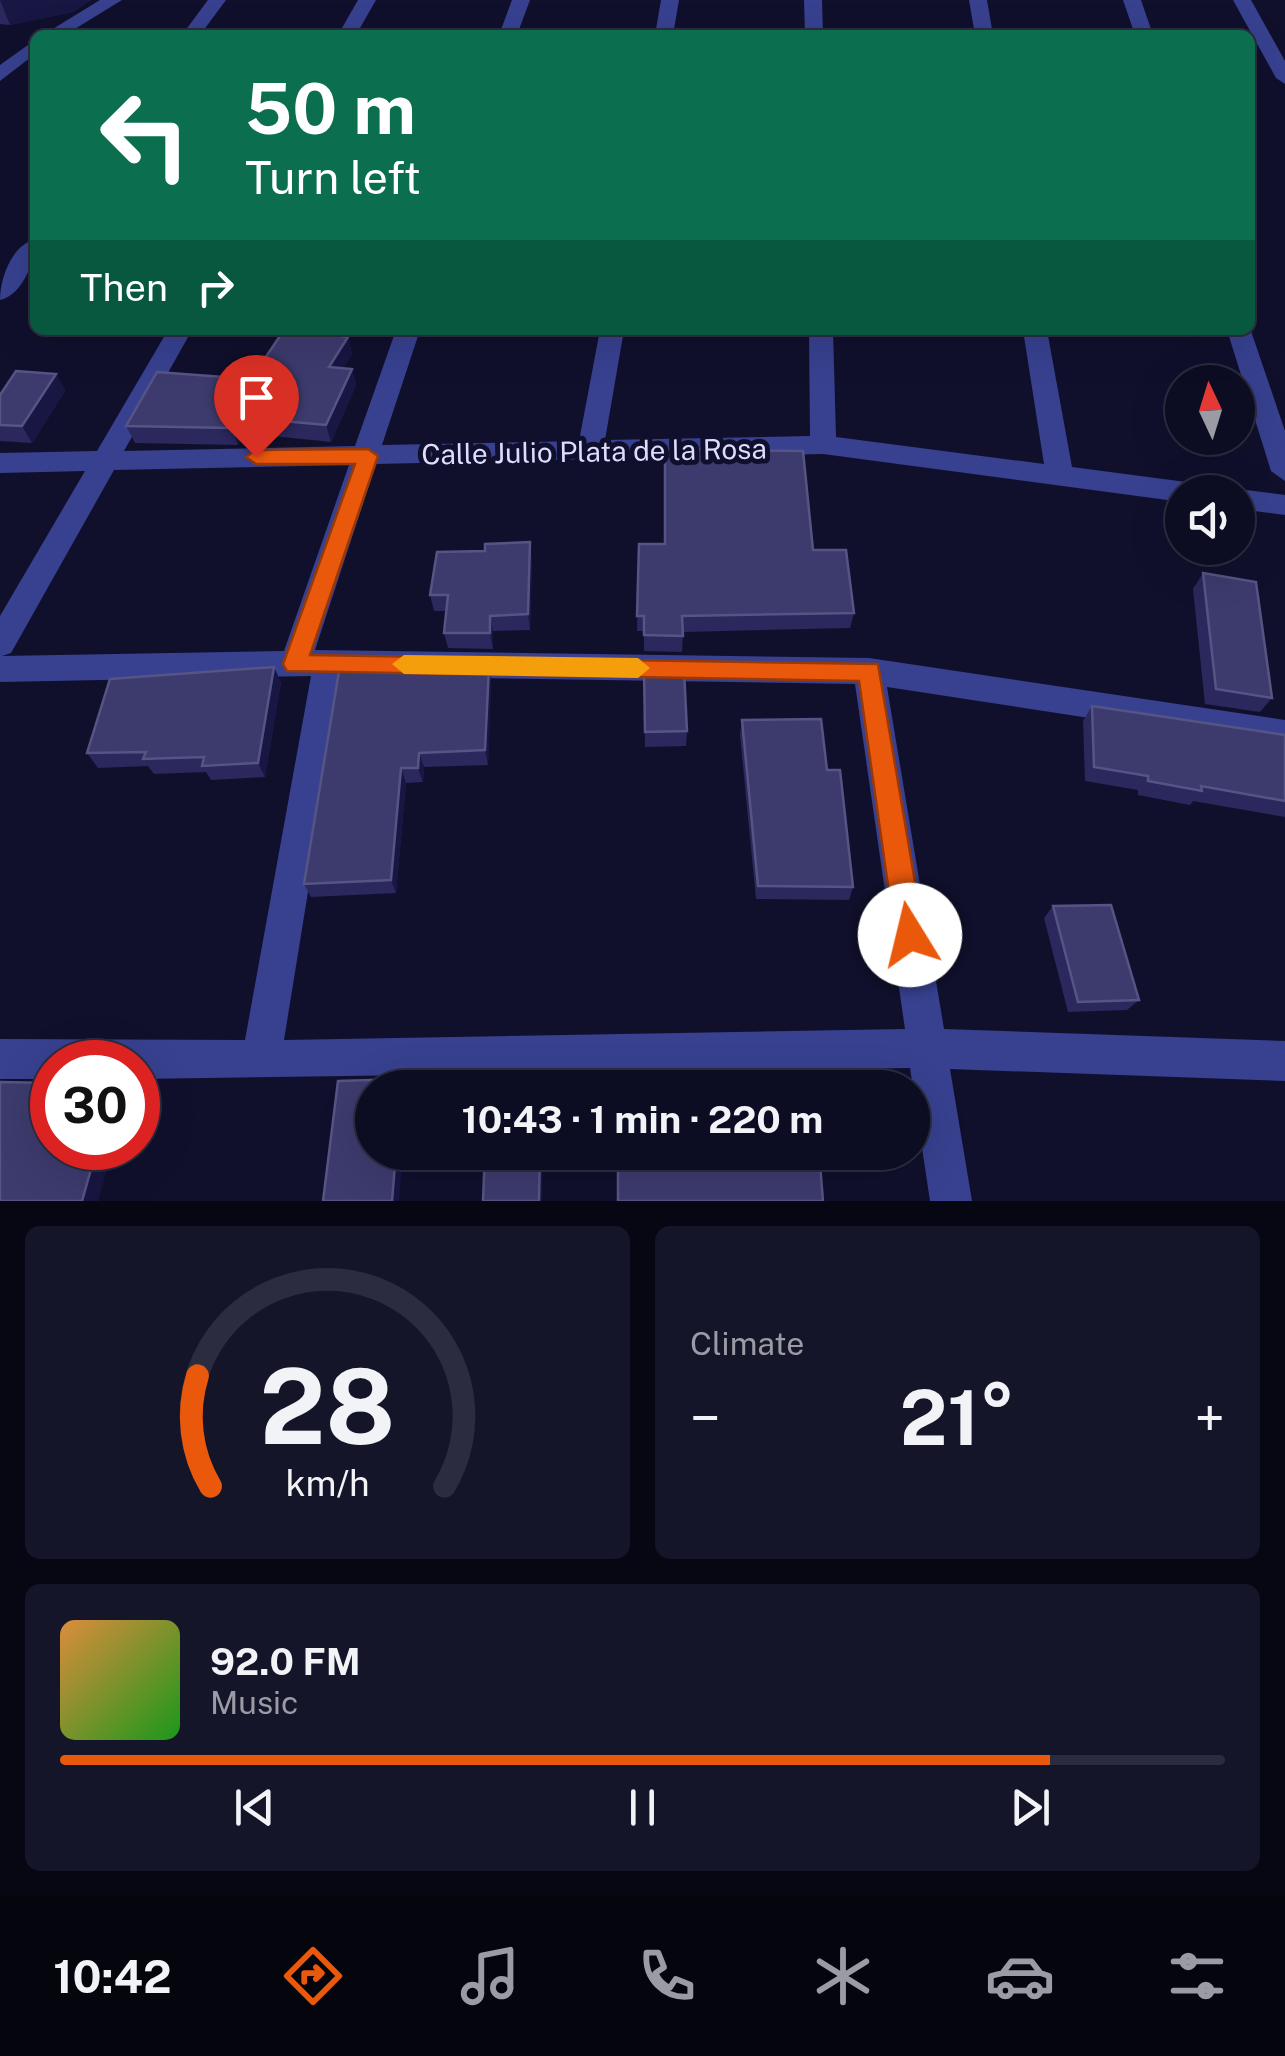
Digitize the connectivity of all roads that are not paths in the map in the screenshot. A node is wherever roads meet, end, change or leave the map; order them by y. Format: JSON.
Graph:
{"nodes":[{"id":1,"x":113,"y":0,"type":"edge"},
{"id":2,"x":218,"y":0,"type":"edge"},
{"id":3,"x":368,"y":0,"type":"edge"},
{"id":4,"x":521,"y":0,"type":"edge"},
{"id":5,"x":670,"y":0,"type":"edge"},
{"id":6,"x":813,"y":0,"type":"edge"},
{"id":7,"x":978,"y":0,"type":"edge"},
{"id":8,"x":1132,"y":0,"type":"edge"},
{"id":9,"x":1242,"y":0,"type":"edge"},
{"id":10,"x":61,"y":30,"type":"edge"},
{"id":11,"x":196,"y":30,"type":"edge"},
{"id":12,"x":351,"y":30,"type":"edge"},
{"id":13,"x":510,"y":30,"type":"edge"},
{"id":14,"x":665,"y":30,"type":"edge"},
{"id":15,"x":814,"y":30,"type":"edge"},
{"id":16,"x":983,"y":30,"type":"edge"},
{"id":17,"x":1142,"y":30,"type":"edge"},
{"id":18,"x":30,"y":49,"type":"edge"},
{"id":19,"x":0,"y":75,"type":"edge"},
{"id":20,"x":1285,"y":78,"type":"edge"},
{"id":21,"x":30,"y":253,"type":"edge"},
{"id":22,"x":0,"y":294,"type":"edge"},
{"id":23,"x":177,"y":335,"type":"edge"},
{"id":24,"x":406,"y":335,"type":"edge"},
{"id":25,"x":611,"y":335,"type":"edge"},
{"id":26,"x":821,"y":335,"type":"edge"},
{"id":27,"x":1035,"y":335,"type":"edge"},
{"id":28,"x":1241,"y":335,"type":"edge"},
{"id":29,"x":824,"y":445,"type":"junction"},
{"id":30,"x":590,"y":451,"type":"junction"},
{"id":31,"x":368,"y":456,"type":"junction"},
{"id":32,"x":107,"y":458,"type":"junction"},
{"id":33,"x":0,"y":462,"type":"edge"},
{"id":34,"x":1285,"y":471,"type":"edge"},
{"id":35,"x":1060,"y":476,"type":"junction"},
{"id":36,"x":1165,"y":489,"type":"edge"},
{"id":37,"x":1255,"y":502,"type":"edge"},
{"id":38,"x":1285,"y":506,"type":"edge"},
{"id":39,"x":0,"y":644,"type":"edge"},
{"id":40,"x":312,"y":664,"type":"junction"},
{"id":41,"x":0,"y":669,"type":"edge"},
{"id":42,"x":870,"y":671,"type":"junction"},
{"id":43,"x":1285,"y":734,"type":"edge"},
{"id":44,"x":926,"y":1048,"type":"junction"},
{"id":45,"x":0,"y":1059,"type":"edge"},
{"id":46,"x":261,"y":1060,"type":"junction"},
{"id":47,"x":1285,"y":1061,"type":"edge"},
{"id":48,"x":951,"y":1201,"type":"edge"}],
"edges":[{"from":1,"to":10,"type":"street"},
{"from":2,"to":11,"type":"street"},
{"from":3,"to":12,"type":"street"},
{"from":4,"to":13,"type":"street"},
{"from":5,"to":14,"type":"street"},
{"from":6,"to":15,"type":"street"},
{"from":7,"to":16,"type":"street"},
{"from":8,"to":17,"type":"street"},
{"from":9,"to":20,"type":"street"},
{"from":18,"to":19,"type":"street"},
{"from":21,"to":22,"type":"street"},
{"from":23,"to":32,"type":"street"},
{"from":24,"to":31,"type":"street"},
{"from":25,"to":30,"type":"street"},
{"from":26,"to":29,"type":"street"},
{"from":27,"to":35,"type":"street"},
{"from":28,"to":34,"type":"street"},
{"from":29,"to":30,"type":"street","name":"Calle Julio Plata de la Rosa"},
{"from":29,"to":35,"type":"street","name":"Calle Julio Plata de la Rosa"},
{"from":30,"to":31,"type":"street","name":"Calle Julio Plata de la Rosa"},
{"from":31,"to":32,"type":"street","name":"Calle Julio Plata de la Rosa"},
{"from":31,"to":40,"type":"street"},
{"from":32,"to":33,"type":"street","name":"Calle Julio Plata de la Rosa"},
{"from":32,"to":39,"type":"street"},
{"from":35,"to":36,"type":"street","name":"Calle Julio Plata de la Rosa"},
{"from":37,"to":38,"type":"street"},
{"from":40,"to":41,"type":"street"},
{"from":40,"to":42,"type":"street"},
{"from":40,"to":46,"type":"street"},
{"from":42,"to":43,"type":"street"},
{"from":42,"to":44,"type":"street"},
{"from":44,"to":46,"type":"street"},
{"from":44,"to":47,"type":"street"},
{"from":44,"to":48,"type":"street"},
{"from":45,"to":46,"type":"street"}]}
